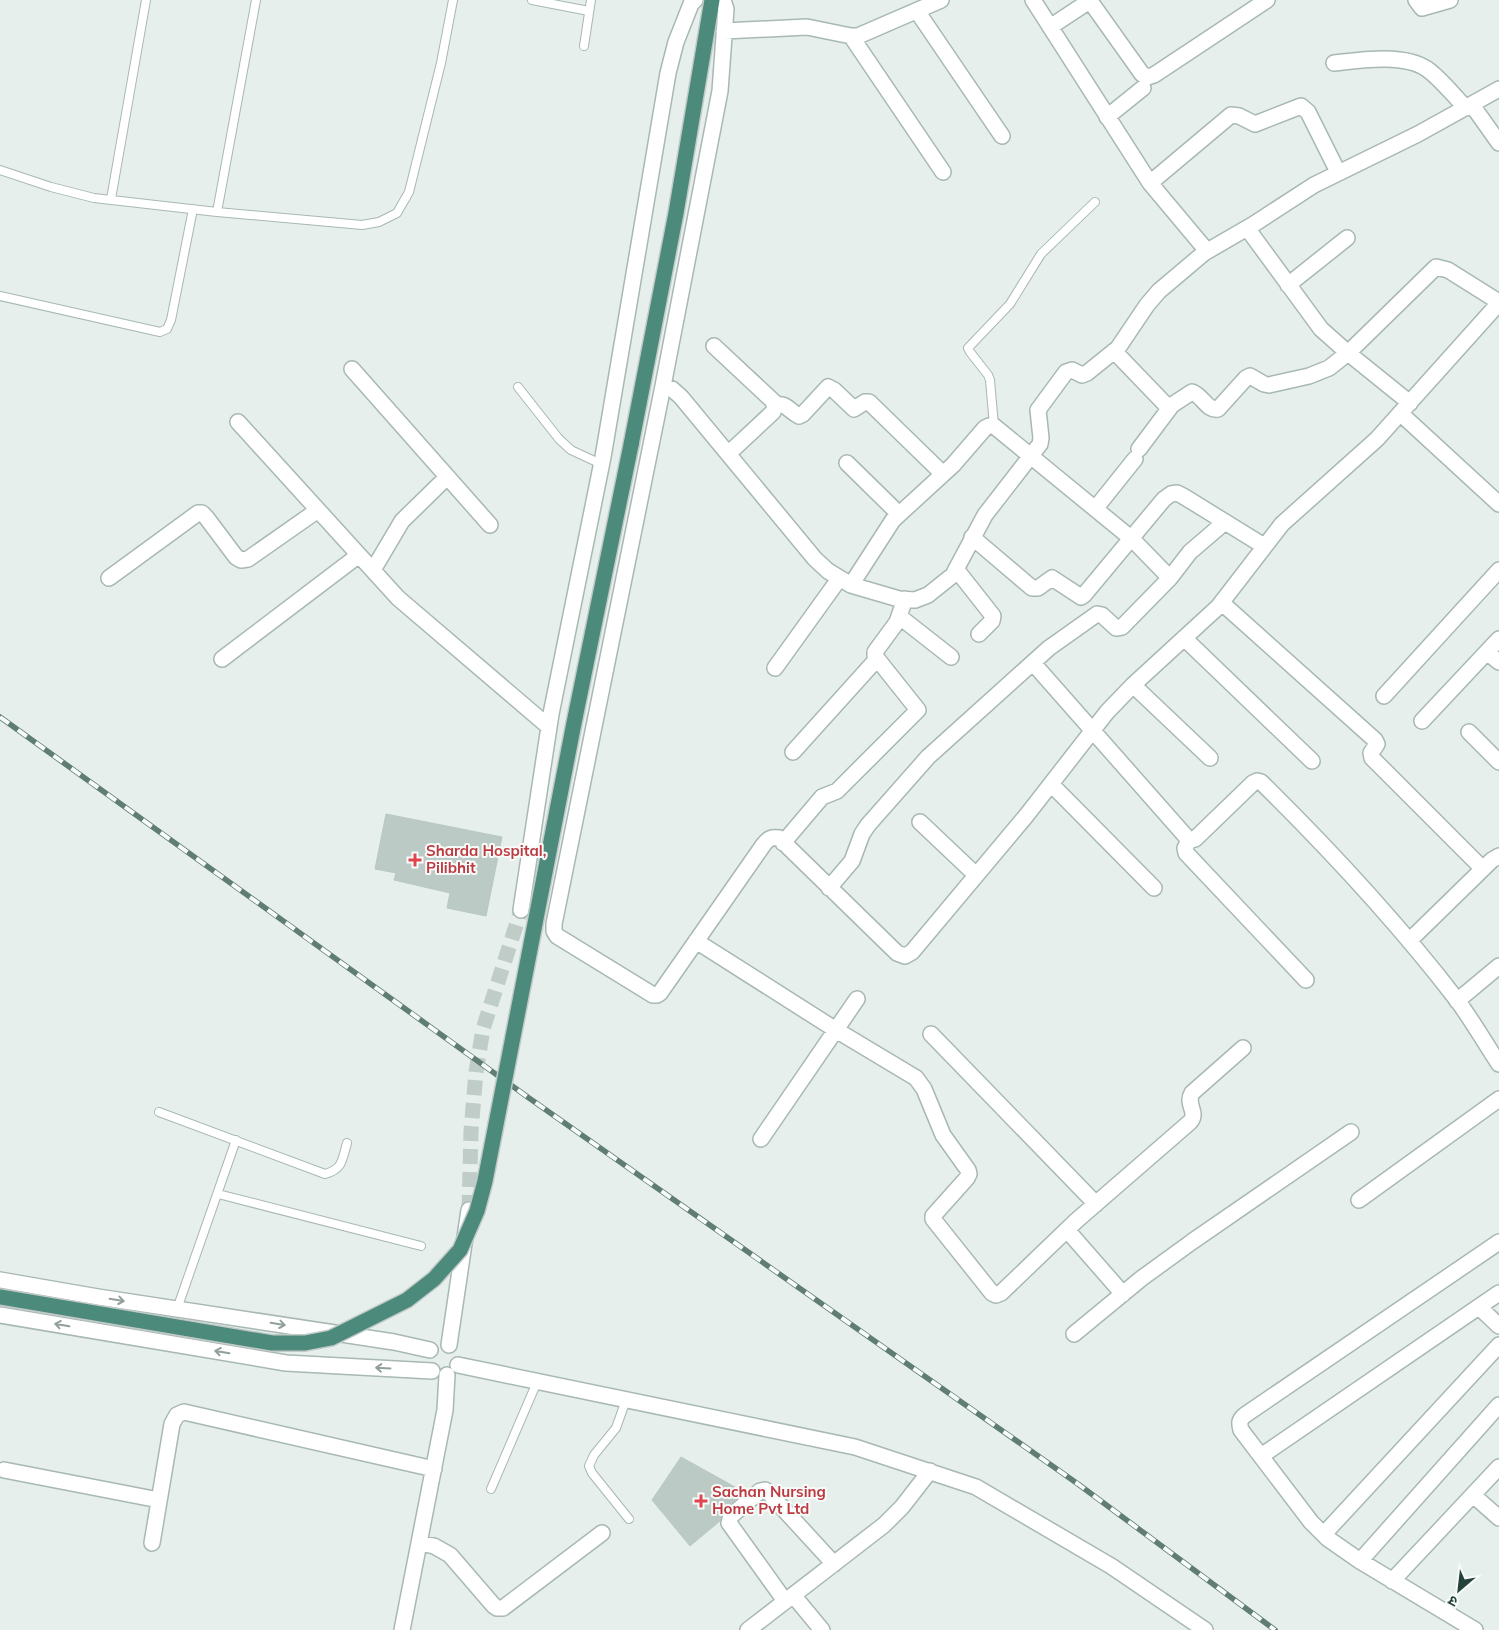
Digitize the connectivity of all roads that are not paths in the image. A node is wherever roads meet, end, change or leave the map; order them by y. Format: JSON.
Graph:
{"nodes":[{"id":1,"x":146,"y":0,"type":"edge"},
{"id":2,"x":256,"y":0,"type":"edge"},
{"id":3,"x":453,"y":0,"type":"edge"},
{"id":4,"x":532,"y":0,"type":"edge"},
{"id":5,"x":591,"y":0,"type":"edge"},
{"id":6,"x":695,"y":0,"type":"edge"},
{"id":7,"x":712,"y":0,"type":"edge"},
{"id":8,"x":723,"y":0,"type":"edge"},
{"id":9,"x":941,"y":0,"type":"edge"},
{"id":10,"x":1033,"y":0,"type":"edge"},
{"id":11,"x":1091,"y":0,"type":"edge"},
{"id":12,"x":1267,"y":0,"type":"edge"},
{"id":13,"x":1416,"y":0,"type":"edge"},
{"id":14,"x":1450,"y":0,"type":"edge"},
{"id":15,"x":589,"y":10,"type":"junction"},
{"id":16,"x":917,"y":11,"type":"junction"},
{"id":17,"x":1050,"y":27,"type":"junction"},
{"id":18,"x":724,"y":31,"type":"junction"},
{"id":19,"x":851,"y":36,"type":"junction"},
{"id":20,"x":584,"y":46,"type":"dead end"},
{"id":21,"x":1334,"y":63,"type":"dead end"},
{"id":22,"x":1143,"y":88,"type":"dead end"},
{"id":23,"x":1499,"y":89,"type":"edge"},
{"id":24,"x":1469,"y":106,"type":"junction"},
{"id":25,"x":1107,"y":117,"type":"junction"},
{"id":26,"x":1002,"y":136,"type":"dead end"},
{"id":27,"x":1499,"y":143,"type":"edge"},
{"id":28,"x":0,"y":170,"type":"edge"},
{"id":29,"x":942,"y":172,"type":"dead end"},
{"id":30,"x":1338,"y":172,"type":"junction"},
{"id":31,"x":1150,"y":183,"type":"junction"},
{"id":32,"x":111,"y":199,"type":"junction"},
{"id":33,"x":1095,"y":202,"type":"dead end"},
{"id":34,"x":193,"y":209,"type":"junction"},
{"id":35,"x":217,"y":212,"type":"junction"},
{"id":36,"x":1247,"y":228,"type":"junction"},
{"id":37,"x":1347,"y":238,"type":"dead end"},
{"id":38,"x":1207,"y":252,"type":"junction"},
{"id":39,"x":1288,"y":285,"type":"junction"},
{"id":40,"x":0,"y":296,"type":"edge"},
{"id":41,"x":1499,"y":303,"type":"edge"},
{"id":42,"x":714,"y":346,"type":"dead end"},
{"id":43,"x":1114,"y":351,"type":"junction"},
{"id":44,"x":1348,"y":353,"type":"junction"},
{"id":45,"x":352,"y":369,"type":"dead end"},
{"id":46,"x":663,"y":386,"type":"junction"},
{"id":47,"x":518,"y":387,"type":"dead end"},
{"id":48,"x":774,"y":405,"type":"junction"},
{"id":49,"x":1172,"y":405,"type":"junction"},
{"id":50,"x":1405,"y":408,"type":"junction"},
{"id":51,"x":238,"y":422,"type":"dead end"},
{"id":52,"x":994,"y":426,"type":"junction"},
{"id":53,"x":728,"y":454,"type":"junction"},
{"id":54,"x":1030,"y":457,"type":"junction"},
{"id":55,"x":601,"y":464,"type":"junction"},
{"id":56,"x":847,"y":464,"type":"dead end"},
{"id":57,"x":943,"y":474,"type":"junction"},
{"id":58,"x":447,"y":477,"type":"junction"},
{"id":59,"x":1499,"y":504,"type":"edge"},
{"id":60,"x":1096,"y":509,"type":"junction"},
{"id":61,"x":318,"y":510,"type":"junction"},
{"id":62,"x":898,"y":513,"type":"junction"},
{"id":63,"x":1225,"y":522,"type":"junction"},
{"id":64,"x":490,"y":525,"type":"dead end"},
{"id":65,"x":972,"y":537,"type":"junction"},
{"id":66,"x":1132,"y":539,"type":"junction"},
{"id":67,"x":1264,"y":546,"type":"junction"},
{"id":68,"x":360,"y":556,"type":"junction"},
{"id":69,"x":956,"y":569,"type":"junction"},
{"id":70,"x":373,"y":570,"type":"junction"},
{"id":71,"x":1499,"y":570,"type":"edge"},
{"id":72,"x":109,"y":578,"type":"dead end"},
{"id":73,"x":1170,"y":578,"type":"junction"},
{"id":74,"x":845,"y":582,"type":"junction"},
{"id":75,"x":905,"y":600,"type":"junction"},
{"id":76,"x":1222,"y":603,"type":"junction"},
{"id":77,"x":900,"y":617,"type":"junction"},
{"id":78,"x":979,"y":634,"type":"dead end"},
{"id":79,"x":1184,"y":638,"type":"junction"},
{"id":80,"x":1499,"y":640,"type":"edge"},
{"id":81,"x":1487,"y":652,"type":"junction"},
{"id":82,"x":951,"y":657,"type":"dead end"},
{"id":83,"x":222,"y":659,"type":"dead end"},
{"id":84,"x":876,"y":660,"type":"junction"},
{"id":85,"x":1499,"y":662,"type":"edge"},
{"id":86,"x":1033,"y":664,"type":"junction"},
{"id":87,"x":775,"y":668,"type":"dead end"},
{"id":88,"x":1133,"y":685,"type":"junction"},
{"id":89,"x":1384,"y":696,"type":"dead end"},
{"id":90,"x":1422,"y":721,"type":"dead end"},
{"id":91,"x":549,"y":727,"type":"junction"},
{"id":92,"x":1092,"y":732,"type":"junction"},
{"id":93,"x":1469,"y":732,"type":"dead end"},
{"id":94,"x":793,"y":752,"type":"dead end"},
{"id":95,"x":1210,"y":758,"type":"dead end"},
{"id":96,"x":1312,"y":761,"type":"dead end"},
{"id":97,"x":1499,"y":762,"type":"edge"},
{"id":98,"x":1051,"y":784,"type":"junction"},
{"id":99,"x":920,"y":822,"type":"dead end"},
{"id":100,"x":1189,"y":840,"type":"junction"},
{"id":101,"x":783,"y":843,"type":"junction"},
{"id":102,"x":1499,"y":856,"type":"edge"},
{"id":103,"x":1483,"y":869,"type":"junction"},
{"id":104,"x":976,"y":875,"type":"junction"},
{"id":105,"x":830,"y":888,"type":"junction"},
{"id":106,"x":1154,"y":888,"type":"dead end"},
{"id":107,"x":521,"y":910,"type":"tunnel mouth"},
{"id":108,"x":696,"y":941,"type":"junction"},
{"id":109,"x":1409,"y":942,"type":"junction"},
{"id":110,"x":1499,"y":966,"type":"edge"},
{"id":111,"x":1306,"y":980,"type":"dead end"},
{"id":112,"x":857,"y":999,"type":"dead end"},
{"id":113,"x":1458,"y":1001,"type":"junction"},
{"id":114,"x":836,"y":1030,"type":"junction"},
{"id":115,"x":931,"y":1034,"type":"dead end"},
{"id":116,"x":1243,"y":1048,"type":"dead end"},
{"id":117,"x":1499,"y":1064,"type":"edge"},
{"id":118,"x":1499,"y":1099,"type":"edge"},
{"id":119,"x":158,"y":1112,"type":"dead end"},
{"id":120,"x":1351,"y":1132,"type":"dead end"},
{"id":121,"x":761,"y":1139,"type":"dead end"},
{"id":122,"x":236,"y":1140,"type":"junction"},
{"id":123,"x":347,"y":1143,"type":"dead end"},
{"id":124,"x":218,"y":1194,"type":"junction"},
{"id":125,"x":1359,"y":1200,"type":"dead end"},
{"id":126,"x":1096,"y":1204,"type":"junction"},
{"id":127,"x":469,"y":1210,"type":"tunnel mouth"},
{"id":128,"x":1067,"y":1230,"type":"junction"},
{"id":129,"x":1499,"y":1242,"type":"edge"},
{"id":130,"x":421,"y":1246,"type":"dead end"},
{"id":131,"x":0,"y":1280,"type":"edge"},
{"id":132,"x":1123,"y":1294,"type":"junction"},
{"id":133,"x":1499,"y":1294,"type":"edge"},
{"id":134,"x":0,"y":1297,"type":"edge"},
{"id":135,"x":1479,"y":1307,"type":"junction"},
{"id":136,"x":177,"y":1309,"type":"junction"},
{"id":137,"x":0,"y":1315,"type":"edge"},
{"id":138,"x":1499,"y":1326,"type":"edge"},
{"id":139,"x":1074,"y":1334,"type":"dead end"},
{"id":140,"x":449,"y":1345,"type":"junction"},
{"id":141,"x":1499,"y":1345,"type":"edge"},
{"id":142,"x":430,"y":1350,"type":"junction"},
{"id":143,"x":446,"y":1370,"type":"junction"},
{"id":144,"x":537,"y":1382,"type":"junction"},
{"id":145,"x":626,"y":1400,"type":"junction"},
{"id":146,"x":1499,"y":1405,"type":"edge"},
{"id":147,"x":1261,"y":1456,"type":"junction"},
{"id":148,"x":1499,"y":1468,"type":"edge"},
{"id":149,"x":434,"y":1469,"type":"junction"},
{"id":150,"x":4,"y":1470,"type":"dead end"},
{"id":151,"x":930,"y":1471,"type":"junction"},
{"id":152,"x":491,"y":1488,"type":"dead end"},
{"id":153,"x":1473,"y":1495,"type":"junction"},
{"id":154,"x":159,"y":1500,"type":"junction"},
{"id":155,"x":1499,"y":1518,"type":"edge"},
{"id":156,"x":630,"y":1519,"type":"dead end"},
{"id":157,"x":602,"y":1533,"type":"dead end"},
{"id":158,"x":1324,"y":1534,"type":"junction"},
{"id":159,"x":152,"y":1543,"type":"dead end"},
{"id":160,"x":419,"y":1543,"type":"junction"},
{"id":161,"x":1360,"y":1562,"type":"junction"},
{"id":162,"x":834,"y":1564,"type":"junction"},
{"id":163,"x":1392,"y":1581,"type":"junction"},
{"id":164,"x":789,"y":1598,"type":"junction"},
{"id":165,"x":400,"y":1628,"type":"edge"},
{"id":166,"x":753,"y":1628,"type":"edge"},
{"id":167,"x":822,"y":1630,"type":"edge"},
{"id":168,"x":1205,"y":1630,"type":"edge"},
{"id":169,"x":1475,"y":1630,"type":"edge"}],
"edges":[{"from":1,"to":32,"type":"lane"},
{"from":2,"to":35,"type":"lane"},
{"from":3,"to":35,"type":"lane"},
{"from":4,"to":15,"type":"lane"},
{"from":5,"to":15,"type":"lane"},
{"from":6,"to":55,"type":"street"},
{"from":7,"to":134,"type":"highway","bridge":true},
{"from":8,"to":18,"type":"street"},
{"from":9,"to":16,"type":"street"},
{"from":10,"to":17,"type":"street"},
{"from":11,"to":12,"type":"street"},
{"from":11,"to":17,"type":"street"},
{"from":13,"to":14,"type":"street"},
{"from":15,"to":20,"type":"lane"},
{"from":16,"to":19,"type":"street"},
{"from":16,"to":26,"type":"street"},
{"from":17,"to":25,"type":"street"},
{"from":18,"to":19,"type":"street"},
{"from":18,"to":46,"type":"street"},
{"from":19,"to":29,"type":"street"},
{"from":21,"to":24,"type":"street"},
{"from":22,"to":25,"type":"street"},
{"from":23,"to":24,"type":"street"},
{"from":24,"to":27,"type":"street"},
{"from":24,"to":30,"type":"street"},
{"from":25,"to":31,"type":"street"},
{"from":28,"to":32,"type":"lane"},
{"from":30,"to":31,"type":"street"},
{"from":30,"to":36,"type":"street"},
{"from":31,"to":38,"type":"street"},
{"from":32,"to":34,"type":"lane"},
{"from":33,"to":52,"type":"lane"},
{"from":34,"to":35,"type":"lane"},
{"from":34,"to":40,"type":"lane"},
{"from":36,"to":38,"type":"street"},
{"from":36,"to":39,"type":"street"},
{"from":37,"to":39,"type":"street"},
{"from":38,"to":43,"type":"street"},
{"from":39,"to":44,"type":"street"},
{"from":41,"to":44,"type":"street"},
{"from":41,"to":50,"type":"street"},
{"from":42,"to":48,"type":"street"},
{"from":43,"to":49,"type":"street"},
{"from":43,"to":54,"type":"street"},
{"from":44,"to":49,"type":"street"},
{"from":44,"to":50,"type":"street"},
{"from":45,"to":58,"type":"street"},
{"from":46,"to":53,"type":"street"},
{"from":46,"to":108,"type":"street"},
{"from":47,"to":55,"type":"lane"},
{"from":48,"to":53,"type":"street"},
{"from":48,"to":57,"type":"street"},
{"from":49,"to":60,"type":"street"},
{"from":50,"to":59,"type":"street"},
{"from":50,"to":67,"type":"street"},
{"from":51,"to":61,"type":"street"},
{"from":52,"to":54,"type":"street"},
{"from":52,"to":57,"type":"street"},
{"from":53,"to":74,"type":"street"},
{"from":54,"to":60,"type":"street"},
{"from":54,"to":65,"type":"street"},
{"from":55,"to":91,"type":"street"},
{"from":56,"to":62,"type":"street"},
{"from":57,"to":62,"type":"street"},
{"from":58,"to":64,"type":"street"},
{"from":58,"to":70,"type":"street"},
{"from":60,"to":66,"type":"street"},
{"from":61,"to":68,"type":"street"},
{"from":61,"to":72,"type":"street"},
{"from":62,"to":74,"type":"street"},
{"from":63,"to":66,"type":"street"},
{"from":63,"to":67,"type":"street"},
{"from":63,"to":73,"type":"street"},
{"from":65,"to":66,"type":"street"},
{"from":65,"to":69,"type":"street"},
{"from":66,"to":73,"type":"street"},
{"from":67,"to":76,"type":"street"},
{"from":68,"to":70,"type":"street"},
{"from":68,"to":83,"type":"street"},
{"from":69,"to":75,"type":"street"},
{"from":69,"to":78,"type":"street"},
{"from":70,"to":91,"type":"street"},
{"from":71,"to":89,"type":"street"},
{"from":73,"to":86,"type":"street"},
{"from":74,"to":75,"type":"street"},
{"from":74,"to":87,"type":"street"},
{"from":75,"to":77,"type":"street"},
{"from":76,"to":79,"type":"street"},
{"from":76,"to":103,"type":"street"},
{"from":77,"to":82,"type":"street"},
{"from":77,"to":84,"type":"street"},
{"from":79,"to":88,"type":"street"},
{"from":79,"to":96,"type":"street"},
{"from":80,"to":81,"type":"street"},
{"from":81,"to":85,"type":"street"},
{"from":81,"to":90,"type":"street"},
{"from":84,"to":94,"type":"street"},
{"from":84,"to":101,"type":"street"},
{"from":86,"to":92,"type":"street"},
{"from":86,"to":105,"type":"street"},
{"from":88,"to":92,"type":"street"},
{"from":88,"to":95,"type":"street"},
{"from":91,"to":107,"type":"street"},
{"from":92,"to":98,"type":"street"},
{"from":92,"to":100,"type":"street"},
{"from":93,"to":97,"type":"street"},
{"from":98,"to":104,"type":"street"},
{"from":98,"to":106,"type":"street"},
{"from":99,"to":104,"type":"street"},
{"from":100,"to":109,"type":"street"},
{"from":100,"to":111,"type":"street"},
{"from":101,"to":105,"type":"street"},
{"from":101,"to":108,"type":"street"},
{"from":102,"to":103,"type":"street"},
{"from":103,"to":109,"type":"street"},
{"from":104,"to":105,"type":"street"},
{"from":108,"to":114,"type":"street"},
{"from":109,"to":113,"type":"street"},
{"from":110,"to":113,"type":"street"},
{"from":112,"to":114,"type":"street"},
{"from":113,"to":117,"type":"street"},
{"from":114,"to":121,"type":"street"},
{"from":114,"to":128,"type":"street"},
{"from":115,"to":126,"type":"street"},
{"from":116,"to":126,"type":"street"},
{"from":118,"to":125,"type":"street"},
{"from":119,"to":122,"type":"lane"},
{"from":120,"to":132,"type":"street"},
{"from":122,"to":123,"type":"lane"},
{"from":122,"to":124,"type":"lane"},
{"from":124,"to":130,"type":"lane"},
{"from":124,"to":136,"type":"lane"},
{"from":126,"to":128,"type":"street"},
{"from":127,"to":140,"type":"street"},
{"from":128,"to":132,"type":"street"},
{"from":129,"to":147,"type":"street"},
{"from":131,"to":136,"type":"street","one_way":true},
{"from":132,"to":139,"type":"street"},
{"from":133,"to":135,"type":"street"},
{"from":135,"to":138,"type":"street"},
{"from":135,"to":147,"type":"street"},
{"from":136,"to":142,"type":"street","one_way":true},
{"from":143,"to":137,"type":"street","one_way":true},
{"from":140,"to":142,"type":"street"},
{"from":140,"to":143,"type":"street"},
{"from":141,"to":158,"type":"street"},
{"from":142,"to":143,"type":"street"},
{"from":143,"to":144,"type":"street"},
{"from":143,"to":149,"type":"street"},
{"from":144,"to":145,"type":"street"},
{"from":144,"to":152,"type":"lane"},
{"from":145,"to":151,"type":"street"},
{"from":145,"to":156,"type":"lane"},
{"from":146,"to":161,"type":"street"},
{"from":147,"to":158,"type":"street"},
{"from":148,"to":153,"type":"street"},
{"from":149,"to":154,"type":"street"},
{"from":149,"to":160,"type":"street"},
{"from":150,"to":154,"type":"street"},
{"from":151,"to":162,"type":"street"},
{"from":151,"to":168,"type":"street"},
{"from":153,"to":155,"type":"street"},
{"from":153,"to":163,"type":"street"},
{"from":154,"to":159,"type":"street"},
{"from":157,"to":160,"type":"street"},
{"from":158,"to":161,"type":"street"},
{"from":160,"to":165,"type":"street"},
{"from":161,"to":163,"type":"street"},
{"from":162,"to":164,"type":"street"},
{"from":162,"to":164,"type":"street"},
{"from":163,"to":169,"type":"street"},
{"from":164,"to":166,"type":"street"},
{"from":164,"to":167,"type":"street"}]}
